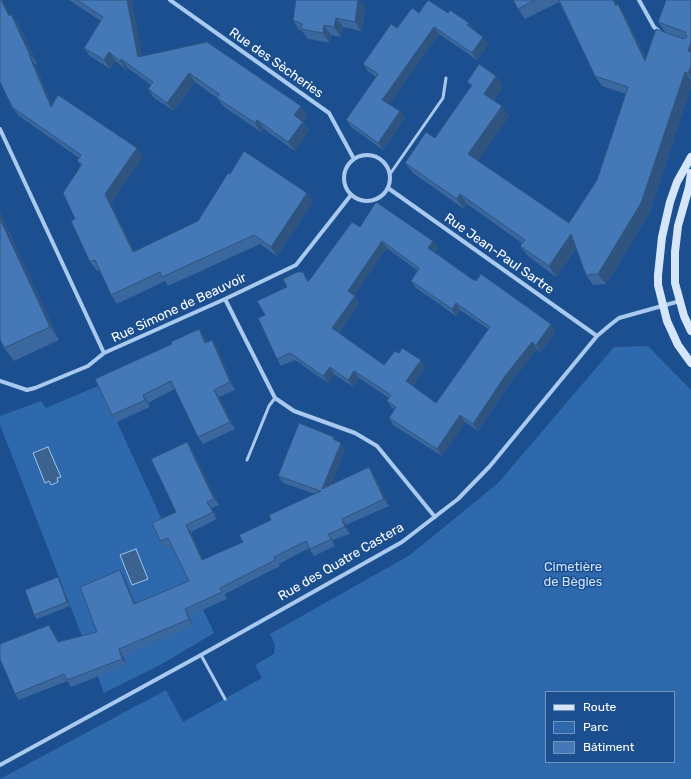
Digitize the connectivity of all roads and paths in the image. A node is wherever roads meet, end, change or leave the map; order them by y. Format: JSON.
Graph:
{"nodes":[{"id":1,"x":170,"y":0,"type":"edge"},
{"id":2,"x":639,"y":0,"type":"edge"},
{"id":3,"x":664,"y":36,"type":"edge"},
{"id":4,"x":446,"y":78,"type":"dead end"},
{"id":5,"x":0,"y":129,"type":"edge"},
{"id":6,"x":691,"y":157,"type":"edge"},
{"id":7,"x":354,"y":158,"type":"junction"},
{"id":8,"x":691,"y":173,"type":"edge"},
{"id":9,"x":390,"y":174,"type":"junction"},
{"id":10,"x":388,"y":188,"type":"junction"},
{"id":11,"x":351,"y":195,"type":"junction"},
{"id":12,"x":225,"y":299,"type":"junction"},
{"id":13,"x":680,"y":301,"type":"junction"},
{"id":14,"x":662,"y":305,"type":"junction"},
{"id":15,"x":691,"y":330,"type":"edge"},
{"id":16,"x":597,"y":336,"type":"junction"},
{"id":17,"x":104,"y":353,"type":"junction"},
{"id":18,"x":691,"y":363,"type":"edge"},
{"id":19,"x":0,"y":380,"type":"edge"},
{"id":20,"x":275,"y":398,"type":"junction"},
{"id":21,"x":247,"y":460,"type":"dead end"},
{"id":22,"x":435,"y":517,"type":"junction"},
{"id":23,"x":201,"y":655,"type":"junction"},
{"id":24,"x":225,"y":699,"type":"dead end"},
{"id":25,"x":0,"y":765,"type":"edge"}],
"edges":[{"from":1,"to":7,"type":"street","name":"Rue des Sècheries"},
{"from":2,"to":3,"type":"street"},
{"from":4,"to":9,"type":"lane"},
{"from":5,"to":17,"type":"street","name":"Rue Simone de Beauvoir"},
{"from":6,"to":14,"type":"street"},
{"from":7,"to":9,"type":"street"},
{"from":7,"to":11,"type":"street"},
{"from":8,"to":13,"type":"street"},
{"from":9,"to":10,"type":"street"},
{"from":10,"to":11,"type":"street"},
{"from":10,"to":16,"type":"street","name":"Rue Jean-Paul Sartre"},
{"from":11,"to":12,"type":"street","name":"Rue Simone de Beauvoir"},
{"from":12,"to":17,"type":"street","name":"Rue Simone de Beauvoir"},
{"from":12,"to":20,"type":"street"},
{"from":13,"to":14,"type":"street","name":"Rue des Quatre Castera"},
{"from":13,"to":15,"type":"street"},
{"from":14,"to":16,"type":"street","name":"Rue des Quatre Castera"},
{"from":14,"to":18,"type":"street"},
{"from":16,"to":22,"type":"street","name":"Rue des Quatre Castera"},
{"from":17,"to":19,"type":"street"},
{"from":20,"to":21,"type":"lane"},
{"from":20,"to":22,"type":"street"},
{"from":22,"to":23,"type":"street","name":"Rue des Quatre Castera"},
{"from":23,"to":24,"type":"lane"},
{"from":23,"to":25,"type":"street","name":"Rue des Quatre Castera"}]}
